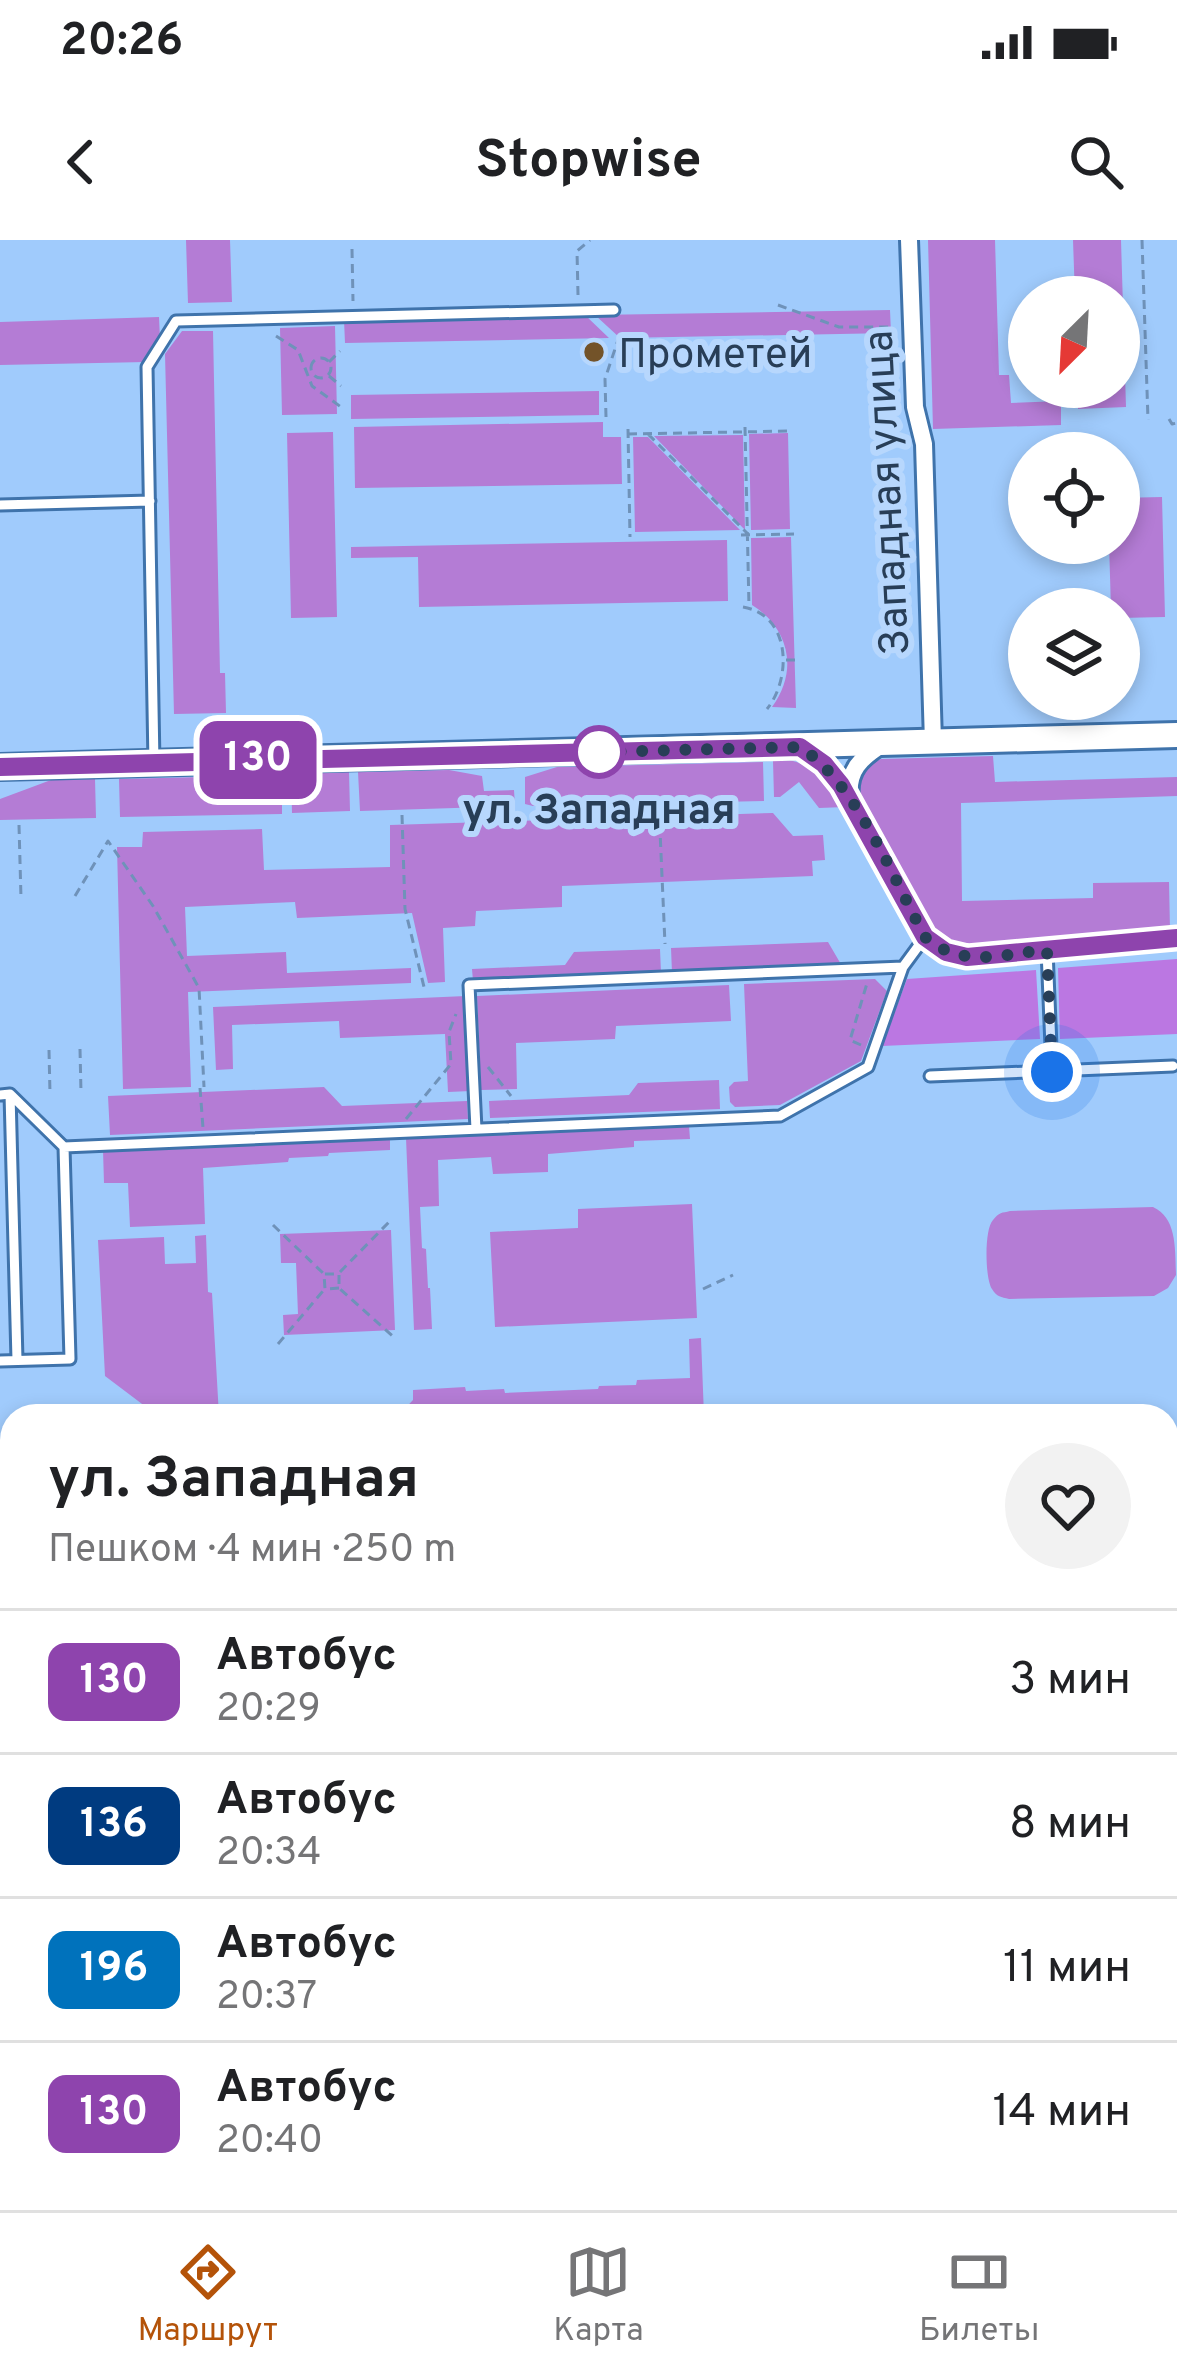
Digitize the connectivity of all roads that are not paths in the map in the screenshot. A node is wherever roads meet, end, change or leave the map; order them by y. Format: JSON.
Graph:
{"nodes":[{"id":1,"x":909,"y":240,"type":"edge"},
{"id":2,"x":614,"y":310,"type":"dead end"},
{"id":3,"x":149,"y":502,"type":"junction"},
{"id":4,"x":0,"y":505,"type":"edge"},
{"id":5,"x":1177,"y":734,"type":"edge"},
{"id":6,"x":933,"y":742,"type":"junction"},
{"id":7,"x":883,"y":744,"type":"junction"},
{"id":8,"x":800,"y":747,"type":"junction"},
{"id":9,"x":154,"y":763,"type":"junction"},
{"id":10,"x":0,"y":767,"type":"edge"},
{"id":11,"x":850,"y":799,"type":"junction"},
{"id":12,"x":925,"y":937,"type":"junction"},
{"id":13,"x":1177,"y":938,"type":"edge"},
{"id":14,"x":1047,"y":950,"type":"junction"},
{"id":15,"x":903,"y":967,"type":"junction"},
{"id":16,"x":1173,"y":1066,"type":"dead end"},
{"id":17,"x":1052,"y":1072,"type":"junction"},
{"id":18,"x":930,"y":1076,"type":"dead end"},
{"id":19,"x":5,"y":1095,"type":"edge"},
{"id":20,"x":476,"y":1129,"type":"junction"},
{"id":21,"x":64,"y":1147,"type":"junction"},
{"id":22,"x":17,"y":1360,"type":"junction"},
{"id":23,"x":0,"y":1361,"type":"edge"}],
"edges":[{"from":1,"to":6,"type":"street","name":"Западная улица"},
{"from":2,"to":3,"type":"lane"},
{"from":3,"to":4,"type":"lane"},
{"from":3,"to":9,"type":"lane"},
{"from":5,"to":6,"type":"street"},
{"from":6,"to":7,"type":"street"},
{"from":7,"to":8,"type":"street"},
{"from":7,"to":11,"type":"street"},
{"from":8,"to":9,"type":"street"},
{"from":8,"to":11,"type":"street"},
{"from":9,"to":10,"type":"street"},
{"from":11,"to":12,"type":"street"},
{"from":12,"to":14,"type":"street"},
{"from":12,"to":15,"type":"lane"},
{"from":13,"to":14,"type":"street"},
{"from":14,"to":17,"type":"lane"},
{"from":15,"to":20,"type":"lane"},
{"from":15,"to":20,"type":"lane"},
{"from":16,"to":17,"type":"lane"},
{"from":17,"to":18,"type":"lane"},
{"from":19,"to":21,"type":"lane"},
{"from":19,"to":22,"type":"lane"},
{"from":20,"to":21,"type":"lane"},
{"from":21,"to":22,"type":"lane"},
{"from":22,"to":23,"type":"lane"}]}
